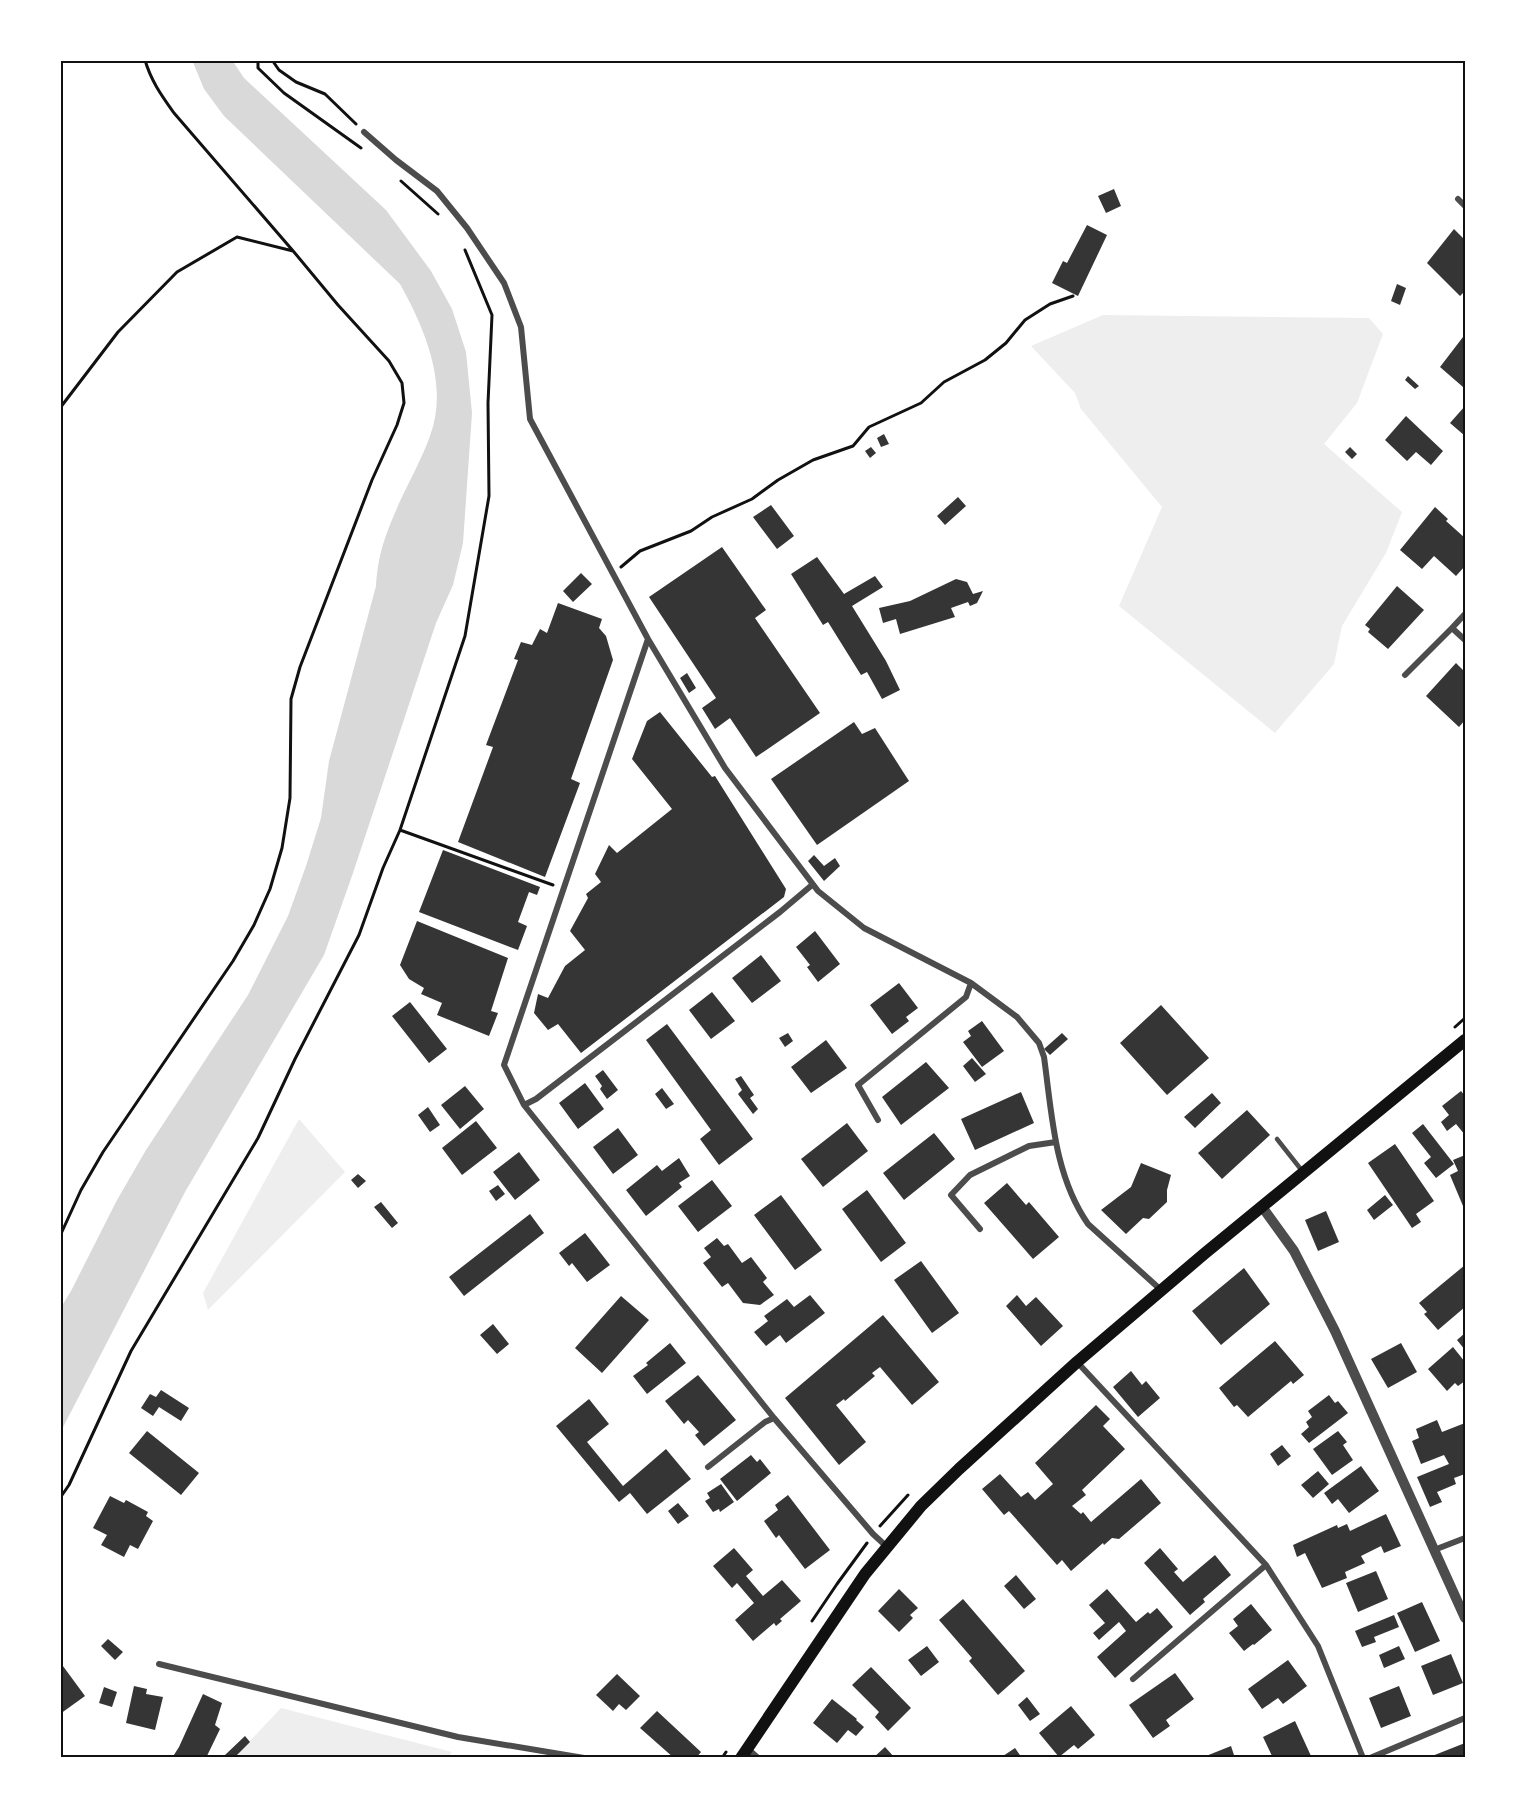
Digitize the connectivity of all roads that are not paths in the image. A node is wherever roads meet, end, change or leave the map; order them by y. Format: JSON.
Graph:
{"nodes":[{"id":1,"x":364,"y":132,"type":"road end"},
{"id":2,"x":1458,"y":199,"type":"dead end"},
{"id":3,"x":1465,"y":206,"type":"edge"},
{"id":4,"x":1465,"y":614,"type":"edge"},
{"id":5,"x":1452,"y":628,"type":"junction"},
{"id":6,"x":648,"y":639,"type":"junction"},
{"id":7,"x":1465,"y":640,"type":"edge"},
{"id":8,"x":1405,"y":675,"type":"dead end"},
{"id":9,"x":812,"y":885,"type":"junction"},
{"id":10,"x":971,"y":983,"type":"junction"},
{"id":11,"x":1465,"y":1040,"type":"edge"},
{"id":12,"x":524,"y":1105,"type":"junction"},
{"id":13,"x":878,"y":1120,"type":"dead end"},
{"id":14,"x":1276,"y":1139,"type":"dead end"},
{"id":15,"x":1056,"y":1142,"type":"junction"},
{"id":16,"x":1304,"y":1174,"type":"junction"},
{"id":17,"x":1263,"y":1208,"type":"junction"},
{"id":18,"x":980,"y":1229,"type":"dead end"},
{"id":19,"x":1161,"y":1290,"type":"junction"},
{"id":20,"x":1077,"y":1362,"type":"junction"},
{"id":21,"x":774,"y":1418,"type":"junction"},
{"id":22,"x":708,"y":1467,"type":"dead end"},
{"id":23,"x":1465,"y":1538,"type":"edge"},
{"id":24,"x":886,"y":1546,"type":"junction"},
{"id":25,"x":1434,"y":1550,"type":"junction"},
{"id":26,"x":1266,"y":1565,"type":"junction"},
{"id":27,"x":1465,"y":1618,"type":"edge"},
{"id":28,"x":159,"y":1664,"type":"dead end"},
{"id":29,"x":1133,"y":1679,"type":"dead end"},
{"id":30,"x":1465,"y":1718,"type":"edge"},
{"id":31,"x":744,"y":1753,"type":"edge"},
{"id":32,"x":584,"y":1758,"type":"edge"},
{"id":33,"x":758,"y":1758,"type":"edge"},
{"id":34,"x":1363,"y":1758,"type":"edge"},
{"id":35,"x":1370,"y":1758,"type":"edge"}],
"edges":[{"from":1,"to":6,"type":"street"},
{"from":2,"to":3,"type":"street"},
{"from":4,"to":5,"type":"street"},
{"from":5,"to":7,"type":"street"},
{"from":5,"to":8,"type":"street"},
{"from":6,"to":9,"type":"street"},
{"from":6,"to":12,"type":"street"},
{"from":9,"to":10,"type":"street"},
{"from":9,"to":12,"type":"street"},
{"from":10,"to":13,"type":"street"},
{"from":10,"to":15,"type":"street"},
{"from":11,"to":16,"type":"main road"},
{"from":12,"to":21,"type":"street"},
{"from":14,"to":16,"type":"lane"},
{"from":15,"to":18,"type":"street"},
{"from":15,"to":19,"type":"street"},
{"from":16,"to":17,"type":"main road"},
{"from":17,"to":19,"type":"main road"},
{"from":17,"to":25,"type":"street"},
{"from":19,"to":20,"type":"main road"},
{"from":20,"to":24,"type":"main road"},
{"from":20,"to":26,"type":"street"},
{"from":21,"to":22,"type":"street"},
{"from":21,"to":24,"type":"street"},
{"from":23,"to":25,"type":"street"},
{"from":24,"to":31,"type":"main road"},
{"from":25,"to":27,"type":"street"},
{"from":26,"to":29,"type":"street"},
{"from":26,"to":34,"type":"street"},
{"from":28,"to":32,"type":"street"},
{"from":30,"to":35,"type":"street"},
{"from":31,"to":33,"type":"street"}]}
